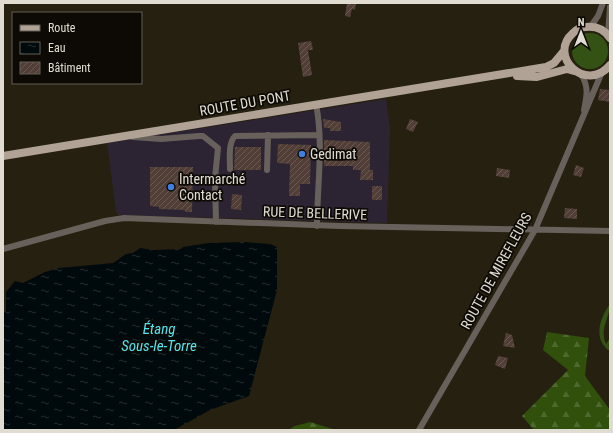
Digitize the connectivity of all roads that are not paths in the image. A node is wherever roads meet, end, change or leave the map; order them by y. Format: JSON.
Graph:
{"nodes":[{"id":1,"x":603,"y":3,"type":"edge"},
{"id":2,"x":610,"y":7,"type":"edge"},
{"id":3,"x":591,"y":26,"type":"junction"},
{"id":4,"x":609,"y":36,"type":"edge"},
{"id":5,"x":564,"y":51,"type":"junction"},
{"id":6,"x":610,"y":65,"type":"edge"},
{"id":7,"x":577,"y":72,"type":"junction"},
{"id":8,"x":602,"y":72,"type":"junction"},
{"id":9,"x":490,"y":76,"type":"junction"},
{"id":10,"x":316,"y":104,"type":"junction"},
{"id":11,"x":582,"y":118,"type":"junction"},
{"id":12,"x":268,"y":135,"type":"junction"},
{"id":13,"x":319,"y":135,"type":"junction"},
{"id":14,"x":128,"y":136,"type":"junction"},
{"id":15,"x":3,"y":156,"type":"edge"},
{"id":16,"x":230,"y":169,"type":"dead end"},
{"id":17,"x":267,"y":170,"type":"dead end"},
{"id":18,"x":216,"y":222,"type":"junction"},
{"id":19,"x":317,"y":226,"type":"junction"},
{"id":20,"x":535,"y":230,"type":"junction"},
{"id":21,"x":610,"y":231,"type":"edge"},
{"id":22,"x":3,"y":248,"type":"edge"},
{"id":23,"x":419,"y":430,"type":"edge"}],
"edges":[{"from":1,"to":3,"type":"street"},
{"from":2,"to":4,"type":"street"},
{"from":3,"to":4,"type":"main road"},
{"from":3,"to":5,"type":"main road","name":"ROUTE DU PONT"},
{"from":5,"to":7,"type":"main road"},
{"from":5,"to":9,"type":"main road","name":"ROUTE DU PONT"},
{"from":6,"to":8,"type":"main road"},
{"from":7,"to":8,"type":"main road","name":"ROUTE DU PONT"},
{"from":7,"to":9,"type":"main road","name":"ROUTE DU PONT"},
{"from":7,"to":11,"type":"street","name":"ROUTE DE MIREFLEURS"},
{"from":8,"to":11,"type":"street","name":"ROUTE DE MIREFLEURS"},
{"from":9,"to":10,"type":"main road","name":"ROUTE DU PONT"},
{"from":10,"to":13,"type":"street"},
{"from":10,"to":14,"type":"main road","name":"ROUTE DU PONT"},
{"from":11,"to":20,"type":"street","name":"ROUTE DE MIREFLEURS"},
{"from":12,"to":13,"type":"street"},
{"from":12,"to":16,"type":"street"},
{"from":12,"to":17,"type":"street"},
{"from":13,"to":19,"type":"street"},
{"from":14,"to":15,"type":"main road","name":"ROUTE DU PONT"},
{"from":14,"to":18,"type":"street"},
{"from":18,"to":19,"type":"street","name":"RUE DE BELLERIVE"},
{"from":18,"to":22,"type":"street","name":"RUE DE BELLERIVE"},
{"from":19,"to":20,"type":"street","name":"RUE DE BELLERIVE"},
{"from":20,"to":21,"type":"street","name":"RUE DE BELLERIVE"},
{"from":20,"to":23,"type":"street","name":"ROUTE DE MIREFLEURS"}]}
